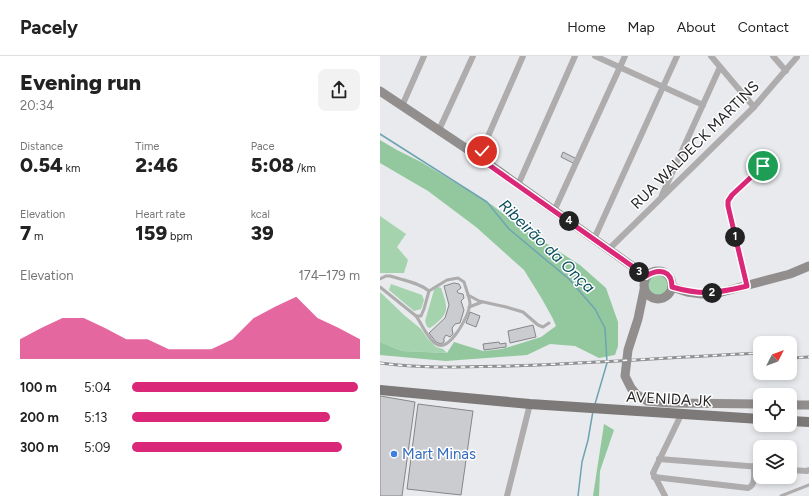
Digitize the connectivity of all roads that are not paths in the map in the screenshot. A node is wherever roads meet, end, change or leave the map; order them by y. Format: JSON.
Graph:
{"nodes":[{"id":1,"x":424,"y":56,"type":"edge"},
{"id":2,"x":473,"y":56,"type":"edge"},
{"id":3,"x":524,"y":56,"type":"edge"},
{"id":4,"x":575,"y":56,"type":"edge"},
{"id":5,"x":595,"y":56,"type":"edge"},
{"id":6,"x":626,"y":56,"type":"edge"},
{"id":7,"x":677,"y":56,"type":"edge"},
{"id":8,"x":711,"y":56,"type":"edge"},
{"id":9,"x":773,"y":56,"type":"edge"},
{"id":10,"x":797,"y":57,"type":"dead end"},
{"id":11,"x":720,"y":66,"type":"junction"},
{"id":12,"x":620,"y":68,"type":"junction"},
{"id":13,"x":786,"y":71,"type":"junction"},
{"id":14,"x":663,"y":87,"type":"junction"},
{"id":15,"x":382,"y":93,"type":"edge"},
{"id":16,"x":703,"y":105,"type":"junction"},
{"id":17,"x":402,"y":106,"type":"junction"},
{"id":18,"x":754,"y":107,"type":"junction"},
{"id":19,"x":439,"y":130,"type":"junction"},
{"id":20,"x":479,"y":158,"type":"junction"},
{"id":21,"x":763,"y":166,"type":"dead end"},
{"id":22,"x":518,"y":185,"type":"junction"},
{"id":23,"x":661,"y":199,"type":"junction"},
{"id":24,"x":554,"y":211,"type":"junction"},
{"id":25,"x":594,"y":239,"type":"junction"},
{"id":26,"x":608,"y":250,"type":"junction"},
{"id":27,"x":809,"y":266,"type":"edge"},
{"id":28,"x":646,"y":276,"type":"junction"},
{"id":29,"x":380,"y":279,"type":"edge"},
{"id":30,"x":747,"y":286,"type":"junction"},
{"id":31,"x":380,"y":287,"type":"edge"},
{"id":32,"x":672,"y":287,"type":"junction"},
{"id":33,"x":429,"y":290,"type":"junction"},
{"id":34,"x":644,"y":290,"type":"junction"},
{"id":35,"x":467,"y":293,"type":"junction"},
{"id":36,"x":654,"y":299,"type":"junction"},
{"id":37,"x":486,"y":302,"type":"junction"},
{"id":38,"x":469,"y":308,"type":"junction"},
{"id":39,"x":416,"y":316,"type":"junction"},
{"id":40,"x":638,"y":320,"type":"junction"},
{"id":41,"x":549,"y":323,"type":"dead end"},
{"id":42,"x":380,"y":390,"type":"edge"},
{"id":43,"x":530,"y":404,"type":"junction"},
{"id":44,"x":753,"y":404,"type":"edge"},
{"id":45,"x":797,"y":405,"type":"edge"},
{"id":46,"x":809,"y":405,"type":"edge"},
{"id":47,"x":681,"y":415,"type":"junction"},
{"id":48,"x":753,"y":419,"type":"edge"},
{"id":49,"x":797,"y":421,"type":"edge"},
{"id":50,"x":809,"y":422,"type":"edge"},
{"id":51,"x":659,"y":459,"type":"junction"},
{"id":52,"x":753,"y":466,"type":"edge"},
{"id":53,"x":797,"y":470,"type":"edge"},
{"id":54,"x":809,"y":470,"type":"edge"},
{"id":55,"x":654,"y":477,"type":"junction"},
{"id":56,"x":753,"y":484,"type":"edge"},
{"id":57,"x":809,"y":485,"type":"edge"},
{"id":58,"x":507,"y":496,"type":"edge"},
{"id":59,"x":664,"y":496,"type":"edge"},
{"id":60,"x":781,"y":496,"type":"edge"}],
"edges":[{"from":1,"to":17,"type":"street"},
{"from":2,"to":19,"type":"street"},
{"from":3,"to":20,"type":"street"},
{"from":4,"to":22,"type":"street"},
{"from":5,"to":12,"type":"street"},
{"from":6,"to":12,"type":"street"},
{"from":7,"to":14,"type":"street"},
{"from":8,"to":11,"type":"street"},
{"from":9,"to":13,"type":"street"},
{"from":10,"to":13,"type":"street","name":"RUA WALDECK MARTINS"},
{"from":11,"to":16,"type":"street"},
{"from":11,"to":18,"type":"street"},
{"from":12,"to":14,"type":"street"},
{"from":12,"to":24,"type":"street"},
{"from":13,"to":18,"type":"street","name":"RUA WALDECK MARTINS"},
{"from":14,"to":16,"type":"street"},
{"from":14,"to":25,"type":"street"},
{"from":15,"to":17,"type":"street"},
{"from":16,"to":23,"type":"street"},
{"from":17,"to":19,"type":"street"},
{"from":18,"to":23,"type":"street","name":"RUA WALDECK MARTINS"},
{"from":19,"to":20,"type":"street"},
{"from":20,"to":22,"type":"street"},
{"from":21,"to":30,"type":"street"},
{"from":22,"to":24,"type":"street"},
{"from":23,"to":26,"type":"street","name":"RUA WALDECK MARTINS"},
{"from":24,"to":25,"type":"street"},
{"from":25,"to":26,"type":"street"},
{"from":26,"to":28,"type":"street"},
{"from":27,"to":30,"type":"street"},
{"from":28,"to":32,"type":"street"},
{"from":28,"to":34,"type":"street"},
{"from":29,"to":33,"type":"lane"},
{"from":30,"to":32,"type":"street"},
{"from":31,"to":39,"type":"lane"},
{"from":32,"to":36,"type":"street"},
{"from":33,"to":35,"type":"lane"},
{"from":33,"to":39,"type":"lane"},
{"from":34,"to":36,"type":"street"},
{"from":34,"to":40,"type":"street"},
{"from":35,"to":37,"type":"lane"},
{"from":35,"to":38,"type":"lane"},
{"from":36,"to":40,"type":"street"},
{"from":37,"to":38,"type":"lane"},
{"from":37,"to":41,"type":"lane"},
{"from":38,"to":39,"type":"lane"},
{"from":40,"to":44,"type":"street"},
{"from":42,"to":43,"type":"main road","name":"AVENIDA JK"},
{"from":43,"to":47,"type":"main road","name":"AVENIDA JK"},
{"from":43,"to":58,"type":"street"},
{"from":45,"to":46,"type":"street"},
{"from":47,"to":48,"type":"main road","name":"AVENIDA JK"},
{"from":47,"to":51,"type":"street"},
{"from":49,"to":50,"type":"main road"},
{"from":51,"to":52,"type":"street"},
{"from":51,"to":55,"type":"street"},
{"from":53,"to":54,"type":"street"},
{"from":55,"to":56,"type":"street"},
{"from":55,"to":59,"type":"street"},
{"from":57,"to":60,"type":"lane"}]}
